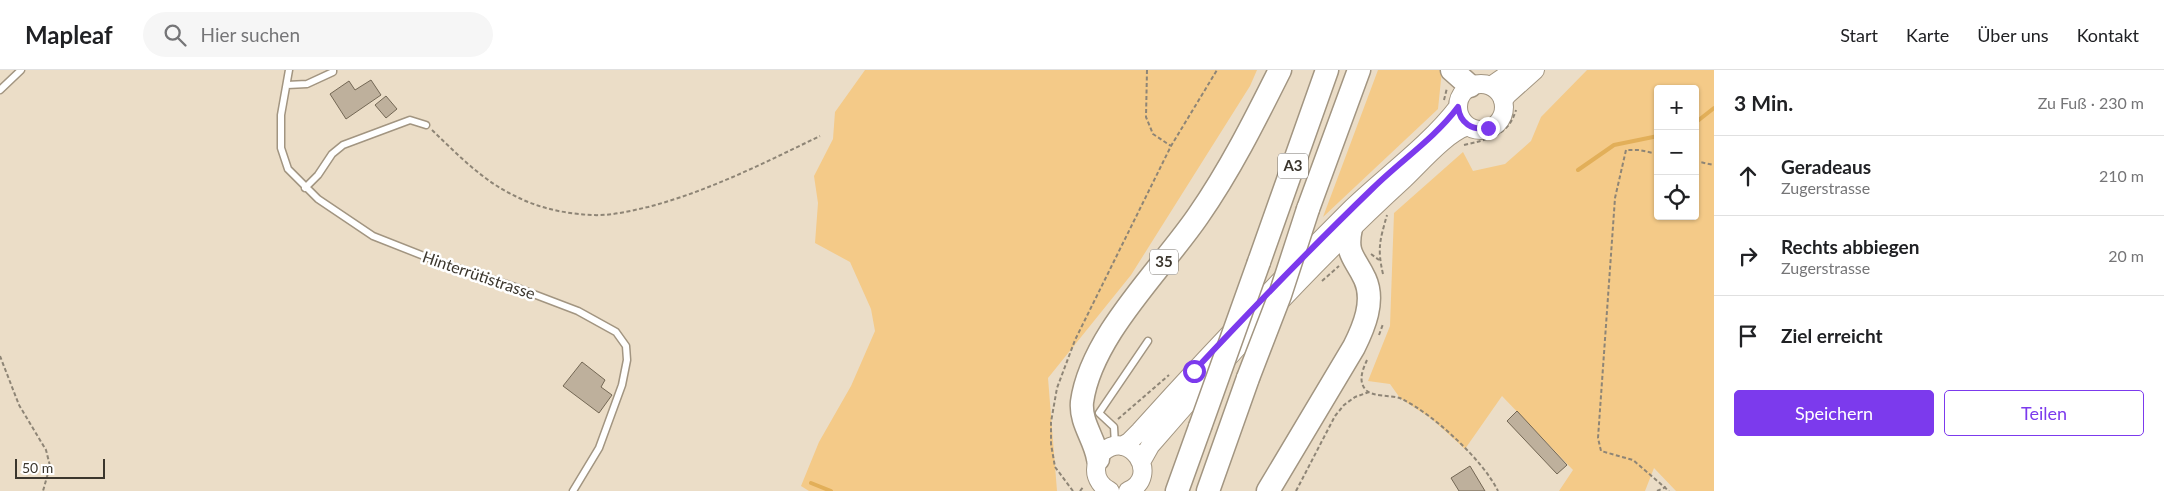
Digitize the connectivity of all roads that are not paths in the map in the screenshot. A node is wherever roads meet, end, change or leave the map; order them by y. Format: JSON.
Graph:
{"nodes":[{"id":1,"x":21,"y":70,"type":"edge"},
{"id":2,"x":289,"y":70,"type":"edge"},
{"id":3,"x":333,"y":70,"type":"edge"},
{"id":4,"x":1280,"y":70,"type":"edge"},
{"id":5,"x":1328,"y":70,"type":"edge"},
{"id":6,"x":1359,"y":70,"type":"edge"},
{"id":7,"x":1452,"y":70,"type":"edge"},
{"id":8,"x":1514,"y":70,"type":"edge"},
{"id":9,"x":1535,"y":70,"type":"edge"},
{"id":10,"x":287,"y":84,"type":"junction"},
{"id":11,"x":1480,"y":86,"type":"junction"},
{"id":12,"x":0,"y":90,"type":"edge"},
{"id":13,"x":1503,"y":101,"type":"junction"},
{"id":14,"x":1458,"y":107,"type":"junction"},
{"id":15,"x":426,"y":125,"type":"road end"},
{"id":16,"x":1468,"y":126,"type":"junction"},
{"id":17,"x":305,"y":188,"type":"junction"},
{"id":18,"x":1351,"y":228,"type":"junction"},
{"id":19,"x":1148,"y":341,"type":"dead end"},
{"id":20,"x":1141,"y":462,"type":"junction"},
{"id":21,"x":1106,"y":474,"type":"edge"},
{"id":22,"x":574,"y":491,"type":"edge"},
{"id":23,"x":1128,"y":491,"type":"edge"},
{"id":24,"x":1178,"y":491,"type":"edge"},
{"id":25,"x":1208,"y":491,"type":"edge"},
{"id":26,"x":1268,"y":491,"type":"edge"}],
"edges":[{"from":1,"to":12,"type":"lane"},
{"from":2,"to":10,"type":"lane","name":"Hinterrütistrasse"},
{"from":3,"to":10,"type":"lane"},
{"from":4,"to":21,"type":"highway","number":"35"},
{"from":5,"to":24,"type":"highway","number":"A3","bridge":true},
{"from":6,"to":25,"type":"highway","number":"A3","bridge":true},
{"from":7,"to":11,"type":"highway"},
{"from":8,"to":11,"type":"main road"},
{"from":9,"to":13,"type":"main road"},
{"from":10,"to":17,"type":"lane","name":"Hinterrütistrasse"},
{"from":11,"to":13,"type":"main road"},
{"from":11,"to":14,"type":"main road"},
{"from":13,"to":16,"type":"main road"},
{"from":14,"to":16,"type":"main road"},
{"from":14,"to":21,"type":"main road"},
{"from":15,"to":17,"type":"lane"},
{"from":16,"to":18,"type":"main road"},
{"from":17,"to":22,"type":"lane","name":"Hinterrütistrasse"},
{"from":18,"to":20,"type":"main road"},
{"from":18,"to":26,"type":"highway"},
{"from":19,"to":21,"type":"lane"},
{"from":20,"to":21,"type":"main road"},
{"from":20,"to":23,"type":"main road"}]}
